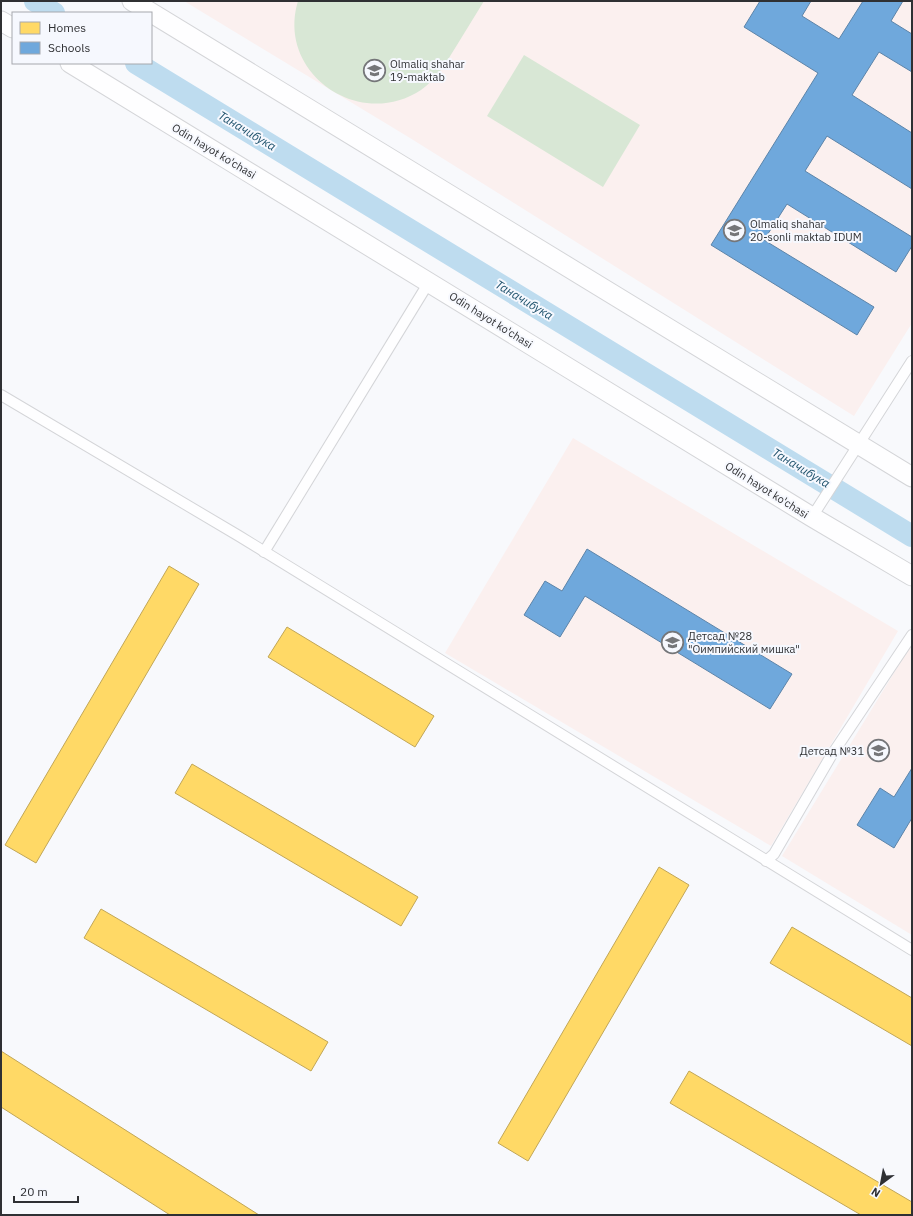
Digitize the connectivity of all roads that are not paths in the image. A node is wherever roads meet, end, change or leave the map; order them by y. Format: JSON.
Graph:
{"nodes":[{"id":1,"x":132,"y":1,"type":"edge"},
{"id":2,"x":150,"y":12,"type":"edge"},
{"id":3,"x":152,"y":13,"type":"edge"},
{"id":4,"x":1,"y":21,"type":"edge"},
{"id":5,"x":12,"y":27,"type":"edge"},
{"id":6,"x":72,"y":64,"type":"edge"},
{"id":7,"x":429,"y":282,"type":"junction"},
{"id":8,"x":912,"y":361,"type":"edge"},
{"id":9,"x":1,"y":395,"type":"edge"},
{"id":10,"x":859,"y":444,"type":"junction"},
{"id":11,"x":912,"y":477,"type":"edge"},
{"id":12,"x":815,"y":512,"type":"junction"},
{"id":13,"x":264,"y":552,"type":"junction"},
{"id":14,"x":912,"y":576,"type":"edge"},
{"id":15,"x":912,"y":635,"type":"edge"},
{"id":16,"x":766,"y":861,"type":"junction"},
{"id":17,"x":912,"y":950,"type":"edge"}],
"edges":[{"from":1,"to":2,"type":"street"},
{"from":3,"to":10,"type":"street"},
{"from":4,"to":5,"type":"street"},
{"from":6,"to":7,"type":"street","name":"Odin hayot ko'chasi"},
{"from":7,"to":12,"type":"street","name":"Odin hayot ko'chasi"},
{"from":7,"to":13,"type":"lane"},
{"from":8,"to":10,"type":"lane"},
{"from":9,"to":13,"type":"lane"},
{"from":10,"to":11,"type":"street"},
{"from":10,"to":12,"type":"lane"},
{"from":12,"to":14,"type":"street","name":"Odin hayot ko'chasi"},
{"from":13,"to":16,"type":"lane"},
{"from":15,"to":16,"type":"lane"},
{"from":16,"to":17,"type":"lane"}]}
